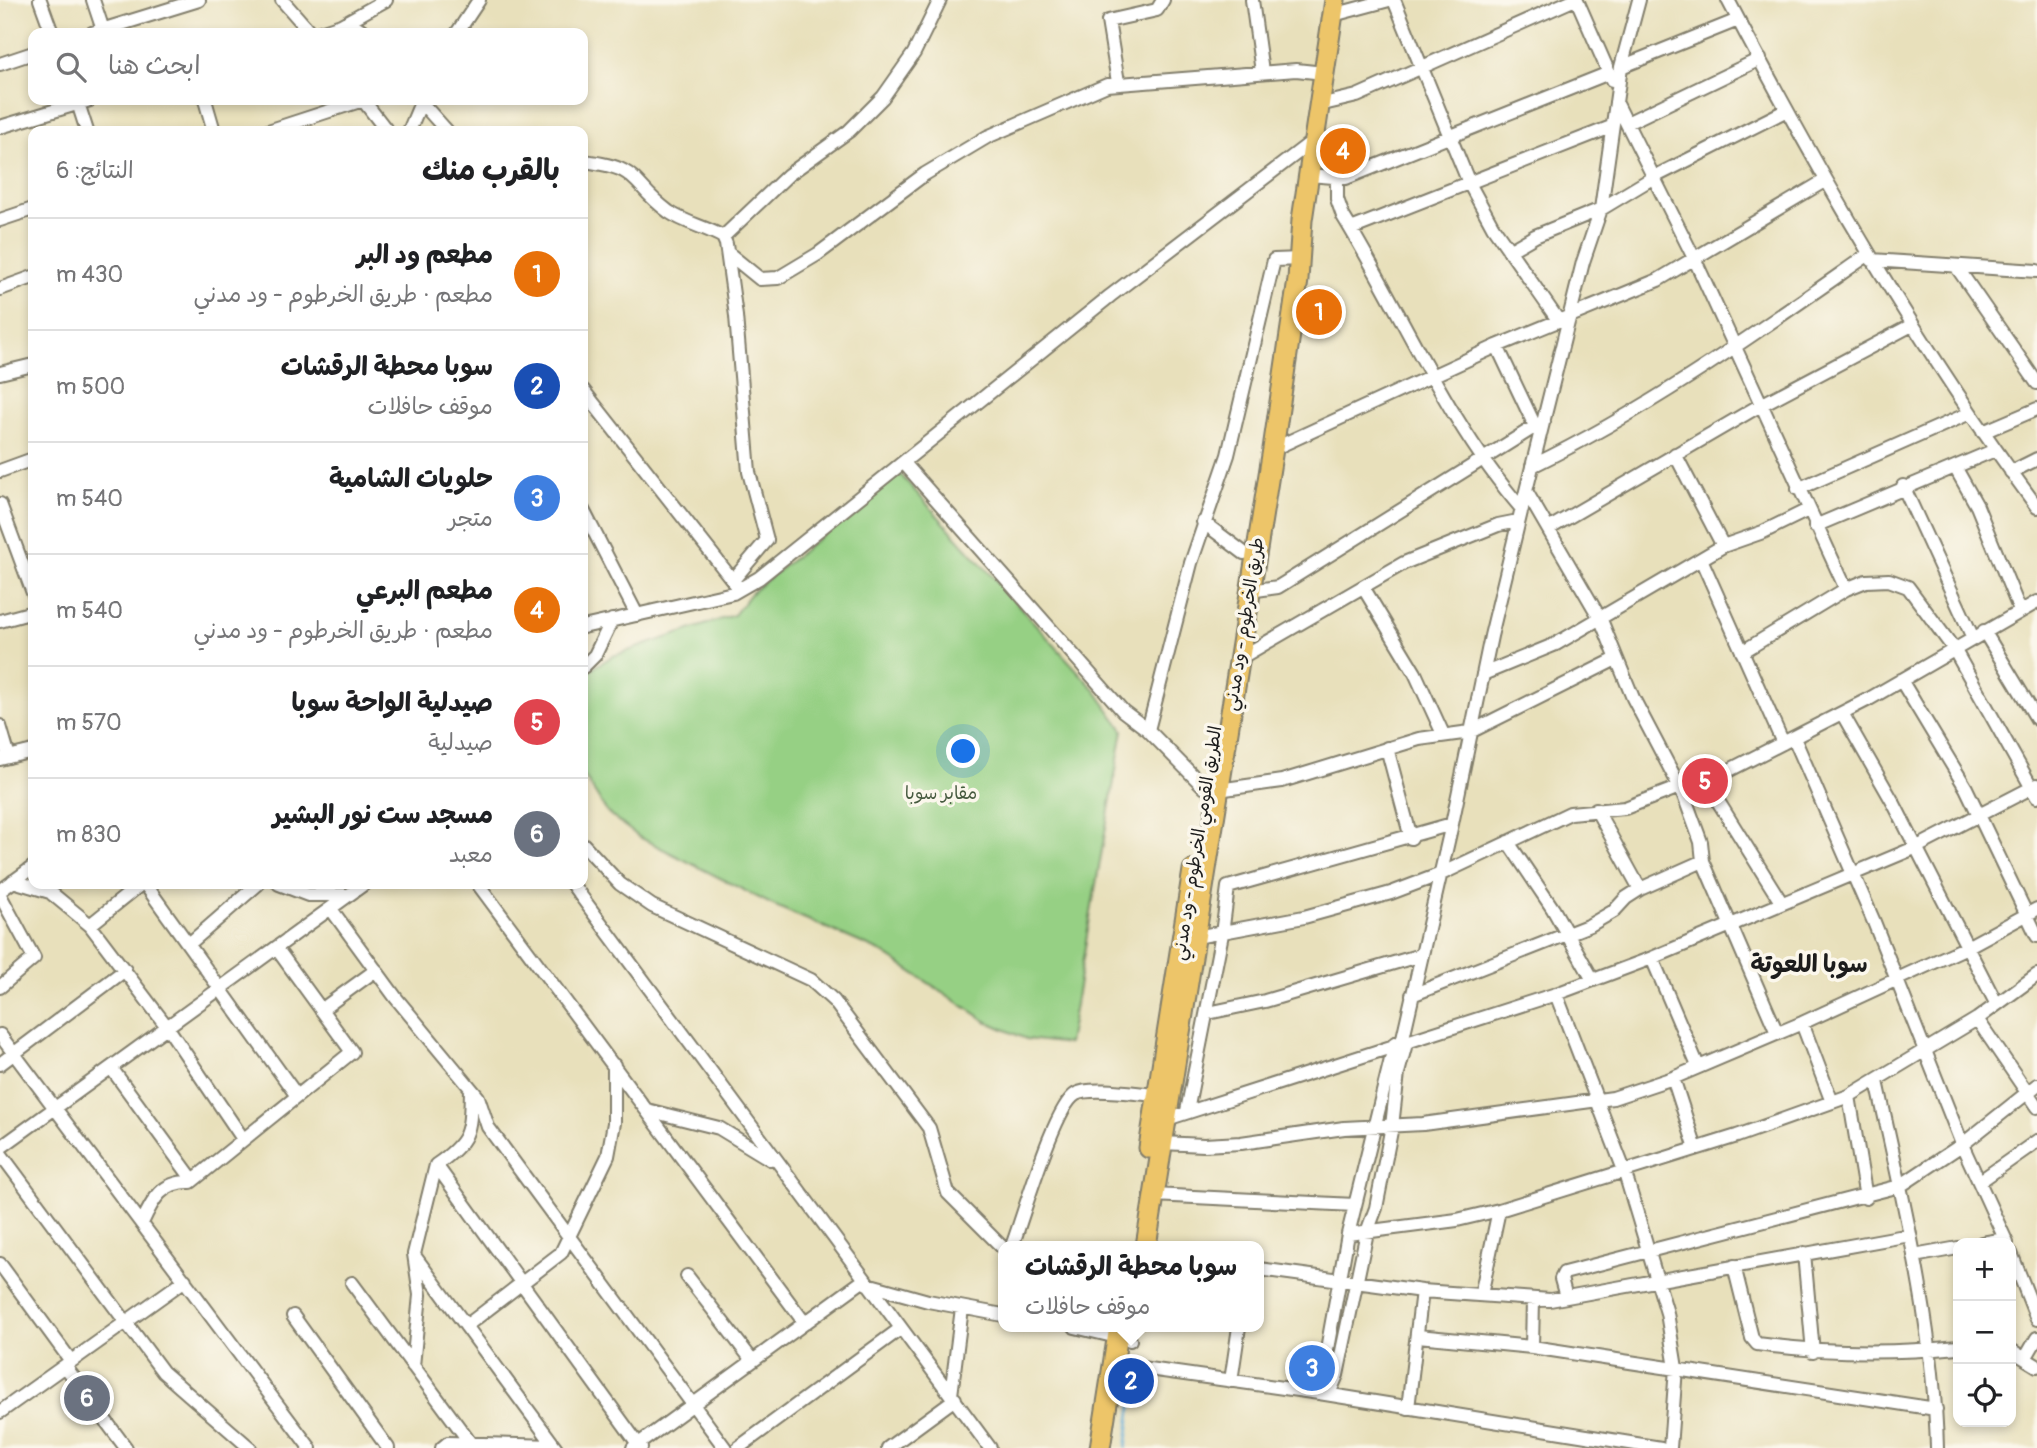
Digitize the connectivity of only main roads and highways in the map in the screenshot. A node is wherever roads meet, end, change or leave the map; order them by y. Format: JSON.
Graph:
{"nodes":[{"id":1,"x":1334,"y":8,"type":"edge"},
{"id":2,"x":1296,"y":258,"type":"junction"},
{"id":3,"x":1212,"y":789,"type":"junction"},
{"id":4,"x":1134,"y":1241,"type":"edge"},
{"id":5,"x":1147,"y":1241,"type":"edge"},
{"id":6,"x":1125,"y":1333,"type":"edge"},
{"id":7,"x":1119,"y":1365,"type":"junction"},
{"id":8,"x":1100,"y":1448,"type":"edge"},
{"id":9,"x":1113,"y":1448,"type":"edge"}],
"edges":[{"from":1,"to":2,"type":"highway","name":"الطريق القومي الخرطوم - ود مدني"},
{"from":2,"to":3,"type":"highway","name":"الطريق القومي الخرطوم - ود مدني"},
{"from":2,"to":3,"type":"highway","name":"طريق الخرطوم - ود مدني"},
{"from":3,"to":4,"type":"highway","name":"الطريق القومي الخرطوم - ود مدني"},
{"from":3,"to":5,"type":"highway","name":"طريق الخرطوم - ود مدني"},
{"from":6,"to":7,"type":"highway"},
{"from":7,"to":8,"type":"highway"},
{"from":7,"to":9,"type":"highway"}]}
